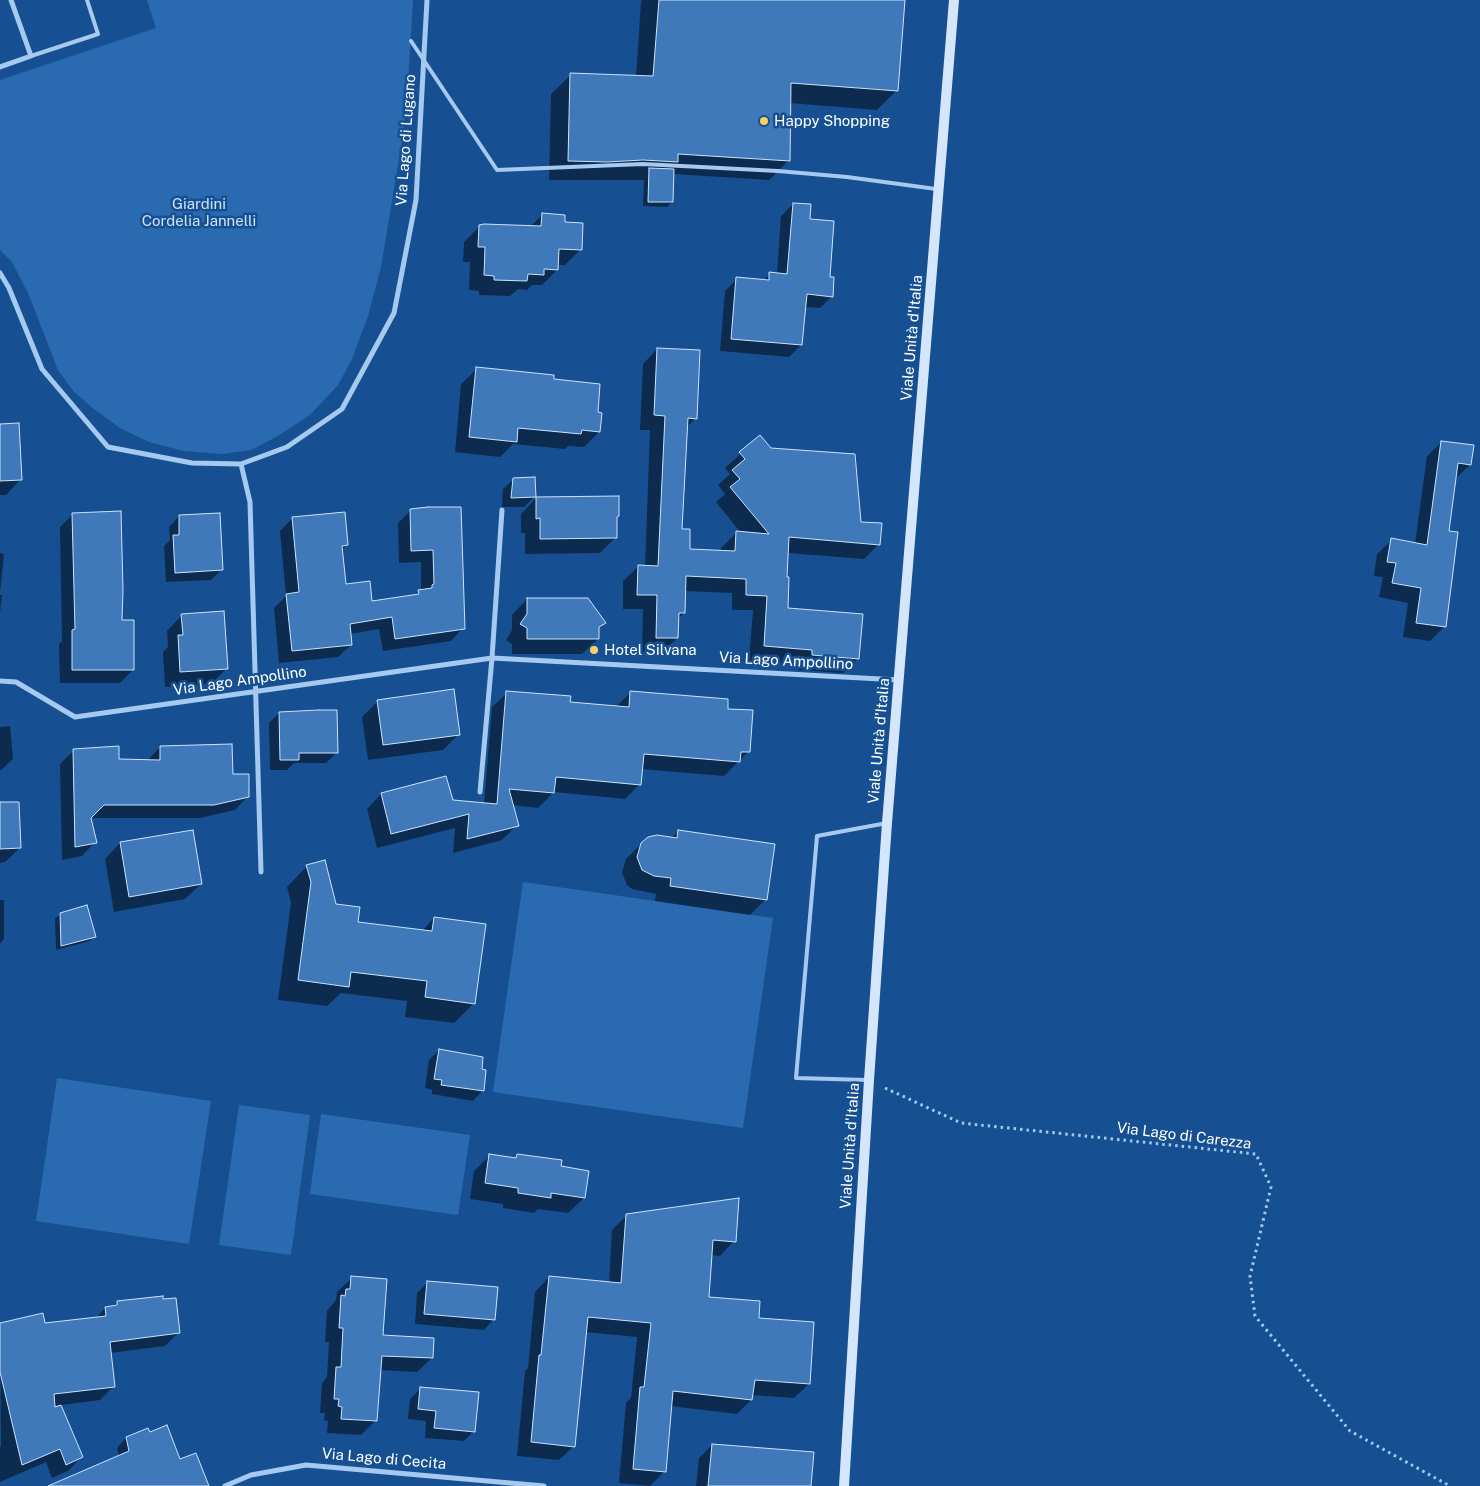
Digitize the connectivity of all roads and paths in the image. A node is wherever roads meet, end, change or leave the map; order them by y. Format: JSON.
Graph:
{"nodes":[{"id":1,"x":11,"y":0,"type":"edge"},
{"id":2,"x":87,"y":0,"type":"edge"},
{"id":3,"x":427,"y":0,"type":"edge"},
{"id":4,"x":954,"y":0,"type":"edge"},
{"id":5,"x":411,"y":40,"type":"dead end"},
{"id":6,"x":31,"y":56,"type":"junction"},
{"id":7,"x":424,"y":60,"type":"junction"},
{"id":8,"x":0,"y":67,"type":"edge"},
{"id":9,"x":939,"y":189,"type":"junction"},
{"id":10,"x":0,"y":273,"type":"edge"},
{"id":11,"x":241,"y":464,"type":"junction"},
{"id":12,"x":502,"y":510,"type":"dead end"},
{"id":13,"x":492,"y":658,"type":"junction"},
{"id":14,"x":899,"y":680,"type":"junction"},
{"id":15,"x":0,"y":681,"type":"edge"},
{"id":16,"x":256,"y":691,"type":"junction"},
{"id":17,"x":480,"y":792,"type":"dead end"},
{"id":18,"x":887,"y":823,"type":"junction"},
{"id":19,"x":262,"y":872,"type":"dead end"},
{"id":20,"x":869,"y":1080,"type":"junction"},
{"id":21,"x":225,"y":1486,"type":"edge"},
{"id":22,"x":544,"y":1486,"type":"edge"},
{"id":23,"x":844,"y":1486,"type":"edge"},
{"id":24,"x":1450,"y":1486,"type":"edge"}],
"edges":[{"from":1,"to":6,"type":"street"},
{"from":2,"to":6,"type":"lane"},
{"from":3,"to":7,"type":"street","name":"Via Lago di Lugano"},
{"from":4,"to":9,"type":"main road","name":"Viale Unità d'Italia"},
{"from":5,"to":7,"type":"lane"},
{"from":6,"to":8,"type":"street"},
{"from":7,"to":9,"type":"lane"},
{"from":7,"to":11,"type":"street","name":"Via Lago di Lugano"},
{"from":9,"to":14,"type":"main road","name":"Viale Unità d'Italia"},
{"from":10,"to":11,"type":"street","name":"Via Lago di Lugano"},
{"from":11,"to":16,"type":"street"},
{"from":12,"to":13,"type":"street"},
{"from":13,"to":14,"type":"street","name":"Via Lago Ampollino"},
{"from":13,"to":16,"type":"street","name":"Via Lago Ampollino"},
{"from":13,"to":17,"type":"street"},
{"from":14,"to":18,"type":"main road","name":"Viale Unità d'Italia"},
{"from":15,"to":16,"type":"street","name":"Via Lago Ampollino"},
{"from":16,"to":19,"type":"street"},
{"from":18,"to":20,"type":"main road","name":"Viale Unità d'Italia"},
{"from":18,"to":20,"type":"lane"},
{"from":20,"to":23,"type":"main road","name":"Viale Unità d'Italia"},
{"from":20,"to":24,"type":"path","name":"Via Lago di Carezza"},
{"from":21,"to":22,"type":"street","name":"Via Lago di Cecita"}]}
